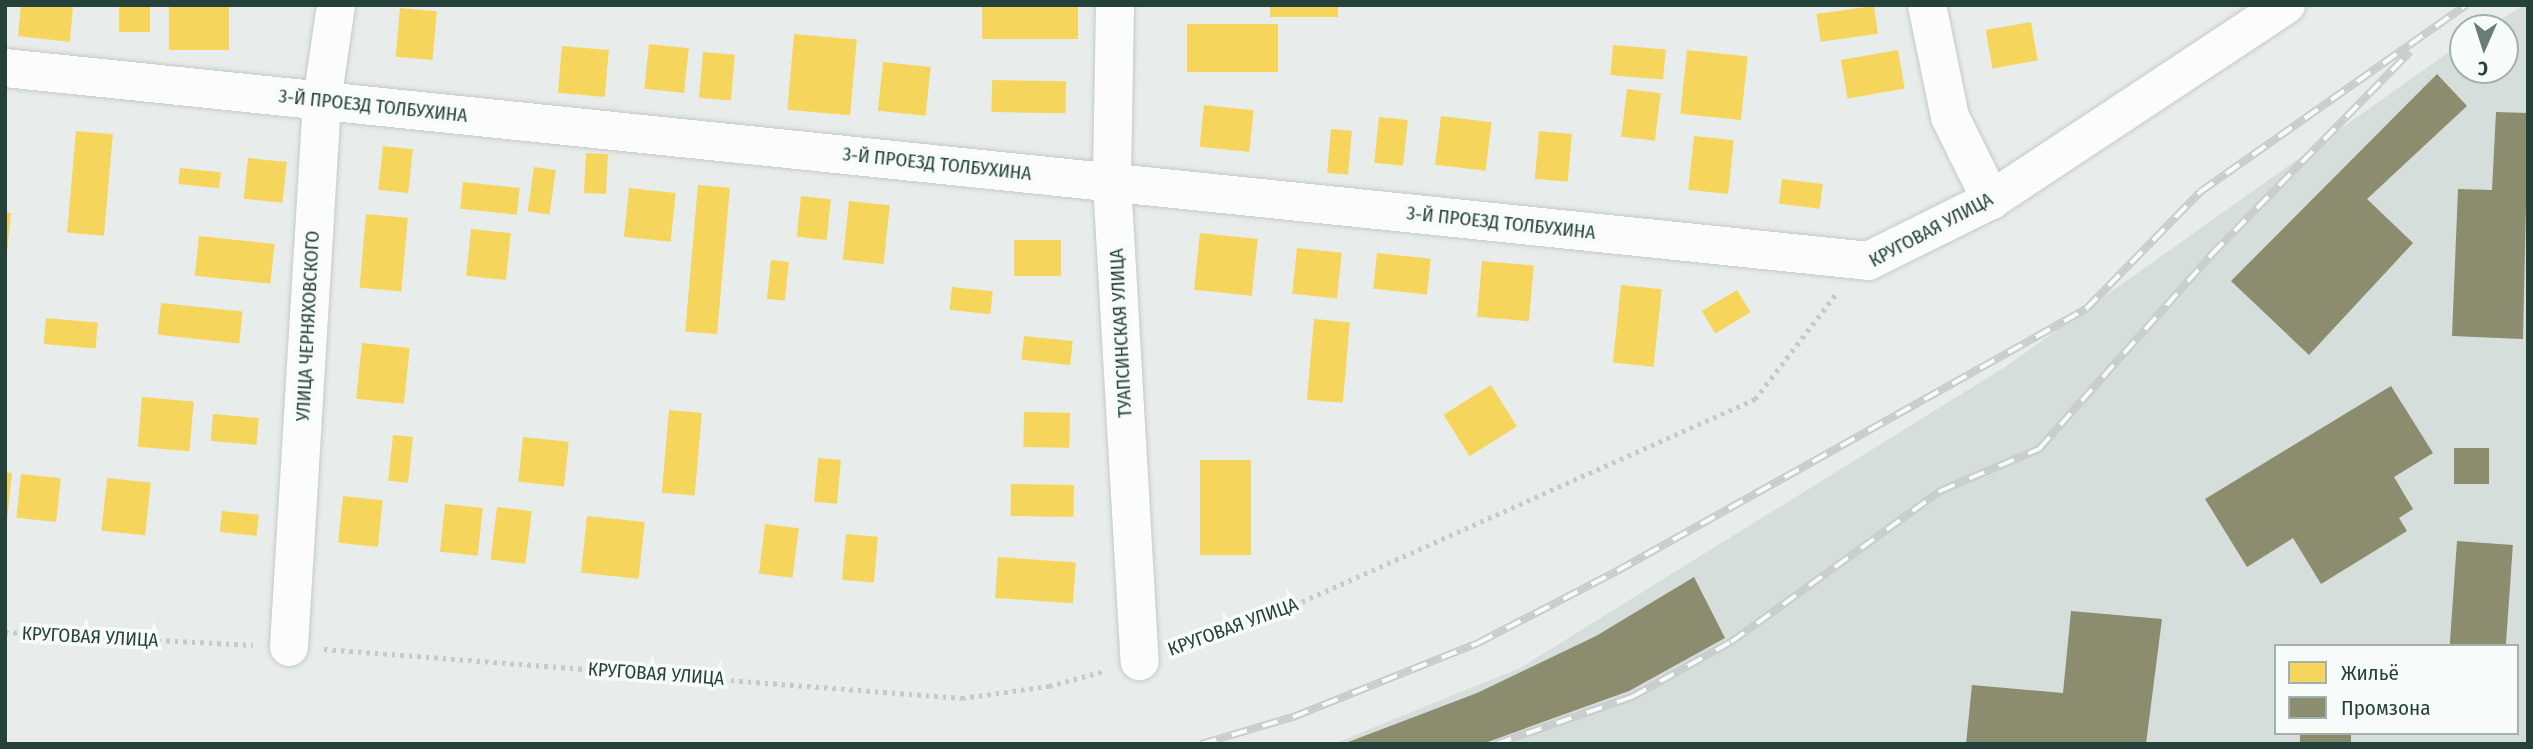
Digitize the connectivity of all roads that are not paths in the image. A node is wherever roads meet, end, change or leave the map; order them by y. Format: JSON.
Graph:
{"nodes":[{"id":1,"x":336,"y":5,"type":"edge"},
{"id":2,"x":1115,"y":5,"type":"edge"},
{"id":3,"x":1927,"y":5,"type":"edge"},
{"id":4,"x":2286,"y":5,"type":"edge"},
{"id":5,"x":5,"y":68,"type":"edge"},
{"id":6,"x":322,"y":101,"type":"junction"},
{"id":7,"x":1112,"y":182,"type":"junction"},
{"id":8,"x":1991,"y":200,"type":"junction"},
{"id":9,"x":1868,"y":261,"type":"joint"},
{"id":10,"x":289,"y":647,"type":"road end"},
{"id":11,"x":1140,"y":661,"type":"road end"}],
"edges":[{"from":1,"to":6,"type":"street","name":"УЛИЦА ЧЕРНЯХОВСКОГО"},
{"from":2,"to":7,"type":"street","name":"ТУАПСИНСКАЯ УЛИЦА"},
{"from":3,"to":8,"type":"street"},
{"from":4,"to":8,"type":"street","name":"КРУГОВАЯ УЛИЦА"},
{"from":5,"to":6,"type":"street","name":"3-Й ПРОЕЗД ТОЛБУХИНА"},
{"from":6,"to":7,"type":"street","name":"3-Й ПРОЕЗД ТОЛБУХИНА"},
{"from":6,"to":10,"type":"street","name":"УЛИЦА ЧЕРНЯХОВСКОГО"},
{"from":7,"to":9,"type":"street","name":"3-Й ПРОЕЗД ТОЛБУХИНА"},
{"from":7,"to":11,"type":"street","name":"ТУАПСИНСКАЯ УЛИЦА"},
{"from":8,"to":9,"type":"street","name":"КРУГОВАЯ УЛИЦА"}]}
